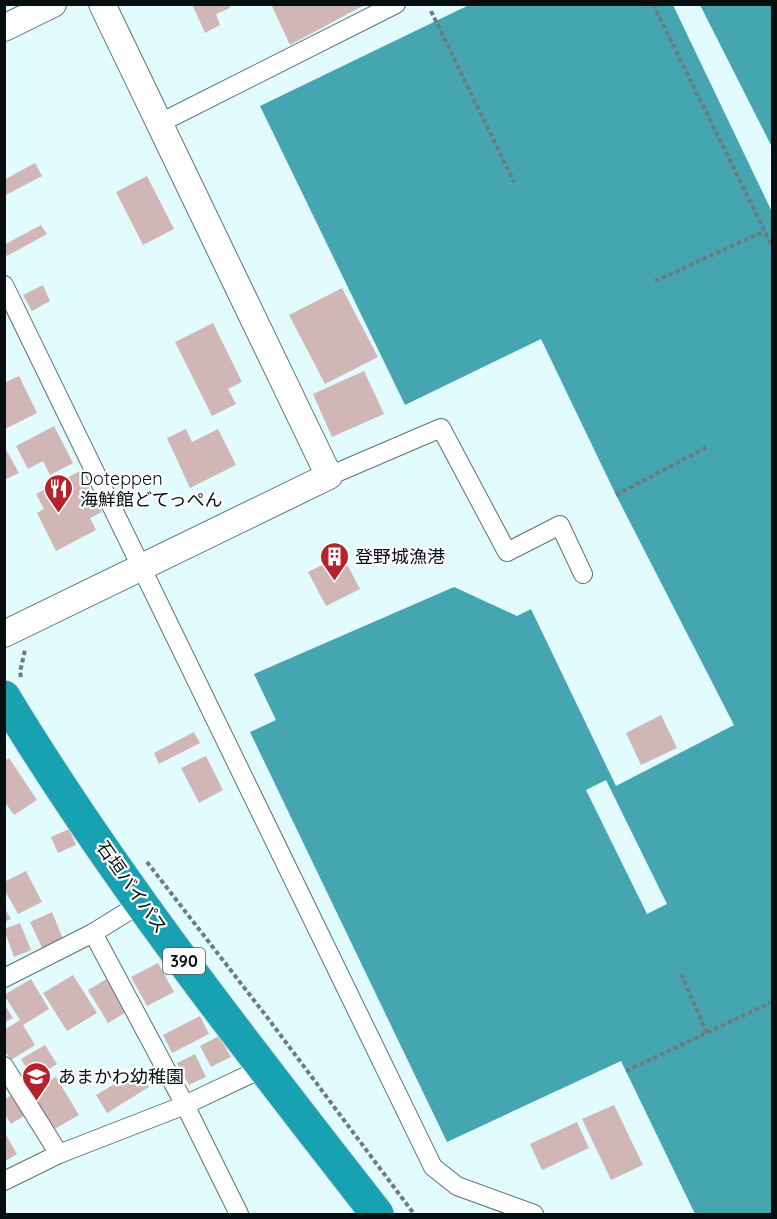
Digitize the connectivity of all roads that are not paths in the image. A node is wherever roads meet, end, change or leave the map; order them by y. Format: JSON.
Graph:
{"nodes":[{"id":1,"x":53,"y":4,"type":"edge"},
{"id":2,"x":102,"y":4,"type":"edge"},
{"id":3,"x":396,"y":4,"type":"edge"},
{"id":4,"x":4,"y":28,"type":"edge"},
{"id":5,"x":158,"y":124,"type":"junction"},
{"id":6,"x":4,"y":285,"type":"edge"},
{"id":7,"x":329,"y":476,"type":"junction"},
{"id":8,"x":140,"y":567,"type":"junction"},
{"id":9,"x":583,"y":574,"type":"dead end"},
{"id":10,"x":4,"y":634,"type":"edge"},
{"id":11,"x":14,"y":690,"type":"edge"},
{"id":12,"x":143,"y":902,"type":"junction"},
{"id":13,"x":93,"y":933,"type":"junction"},
{"id":14,"x":4,"y":978,"type":"edge"},
{"id":15,"x":4,"y":1066,"type":"edge"},
{"id":16,"x":263,"y":1068,"type":"junction"},
{"id":17,"x":185,"y":1104,"type":"junction"},
{"id":18,"x":59,"y":1154,"type":"junction"},
{"id":19,"x":4,"y":1181,"type":"edge"},
{"id":20,"x":239,"y":1215,"type":"edge"},
{"id":21,"x":377,"y":1215,"type":"edge"},
{"id":22,"x":534,"y":1215,"type":"edge"}],
"edges":[{"from":1,"to":4,"type":"street"},
{"from":2,"to":5,"type":"street"},
{"from":3,"to":5,"type":"street"},
{"from":5,"to":7,"type":"street"},
{"from":6,"to":8,"type":"street"},
{"from":7,"to":8,"type":"street"},
{"from":7,"to":9,"type":"street"},
{"from":8,"to":10,"type":"street"},
{"from":8,"to":22,"type":"street"},
{"from":11,"to":12,"type":"highway","name":"石垣バイパス","number":"390"},
{"from":12,"to":13,"type":"street"},
{"from":12,"to":16,"type":"highway","name":"石垣バイパス","number":"390"},
{"from":13,"to":14,"type":"street"},
{"from":13,"to":17,"type":"street"},
{"from":15,"to":18,"type":"street"},
{"from":16,"to":17,"type":"street"},
{"from":16,"to":21,"type":"highway","name":"石垣バイパス","number":"390"},
{"from":17,"to":18,"type":"street"},
{"from":17,"to":20,"type":"street"},
{"from":18,"to":19,"type":"street"}]}
